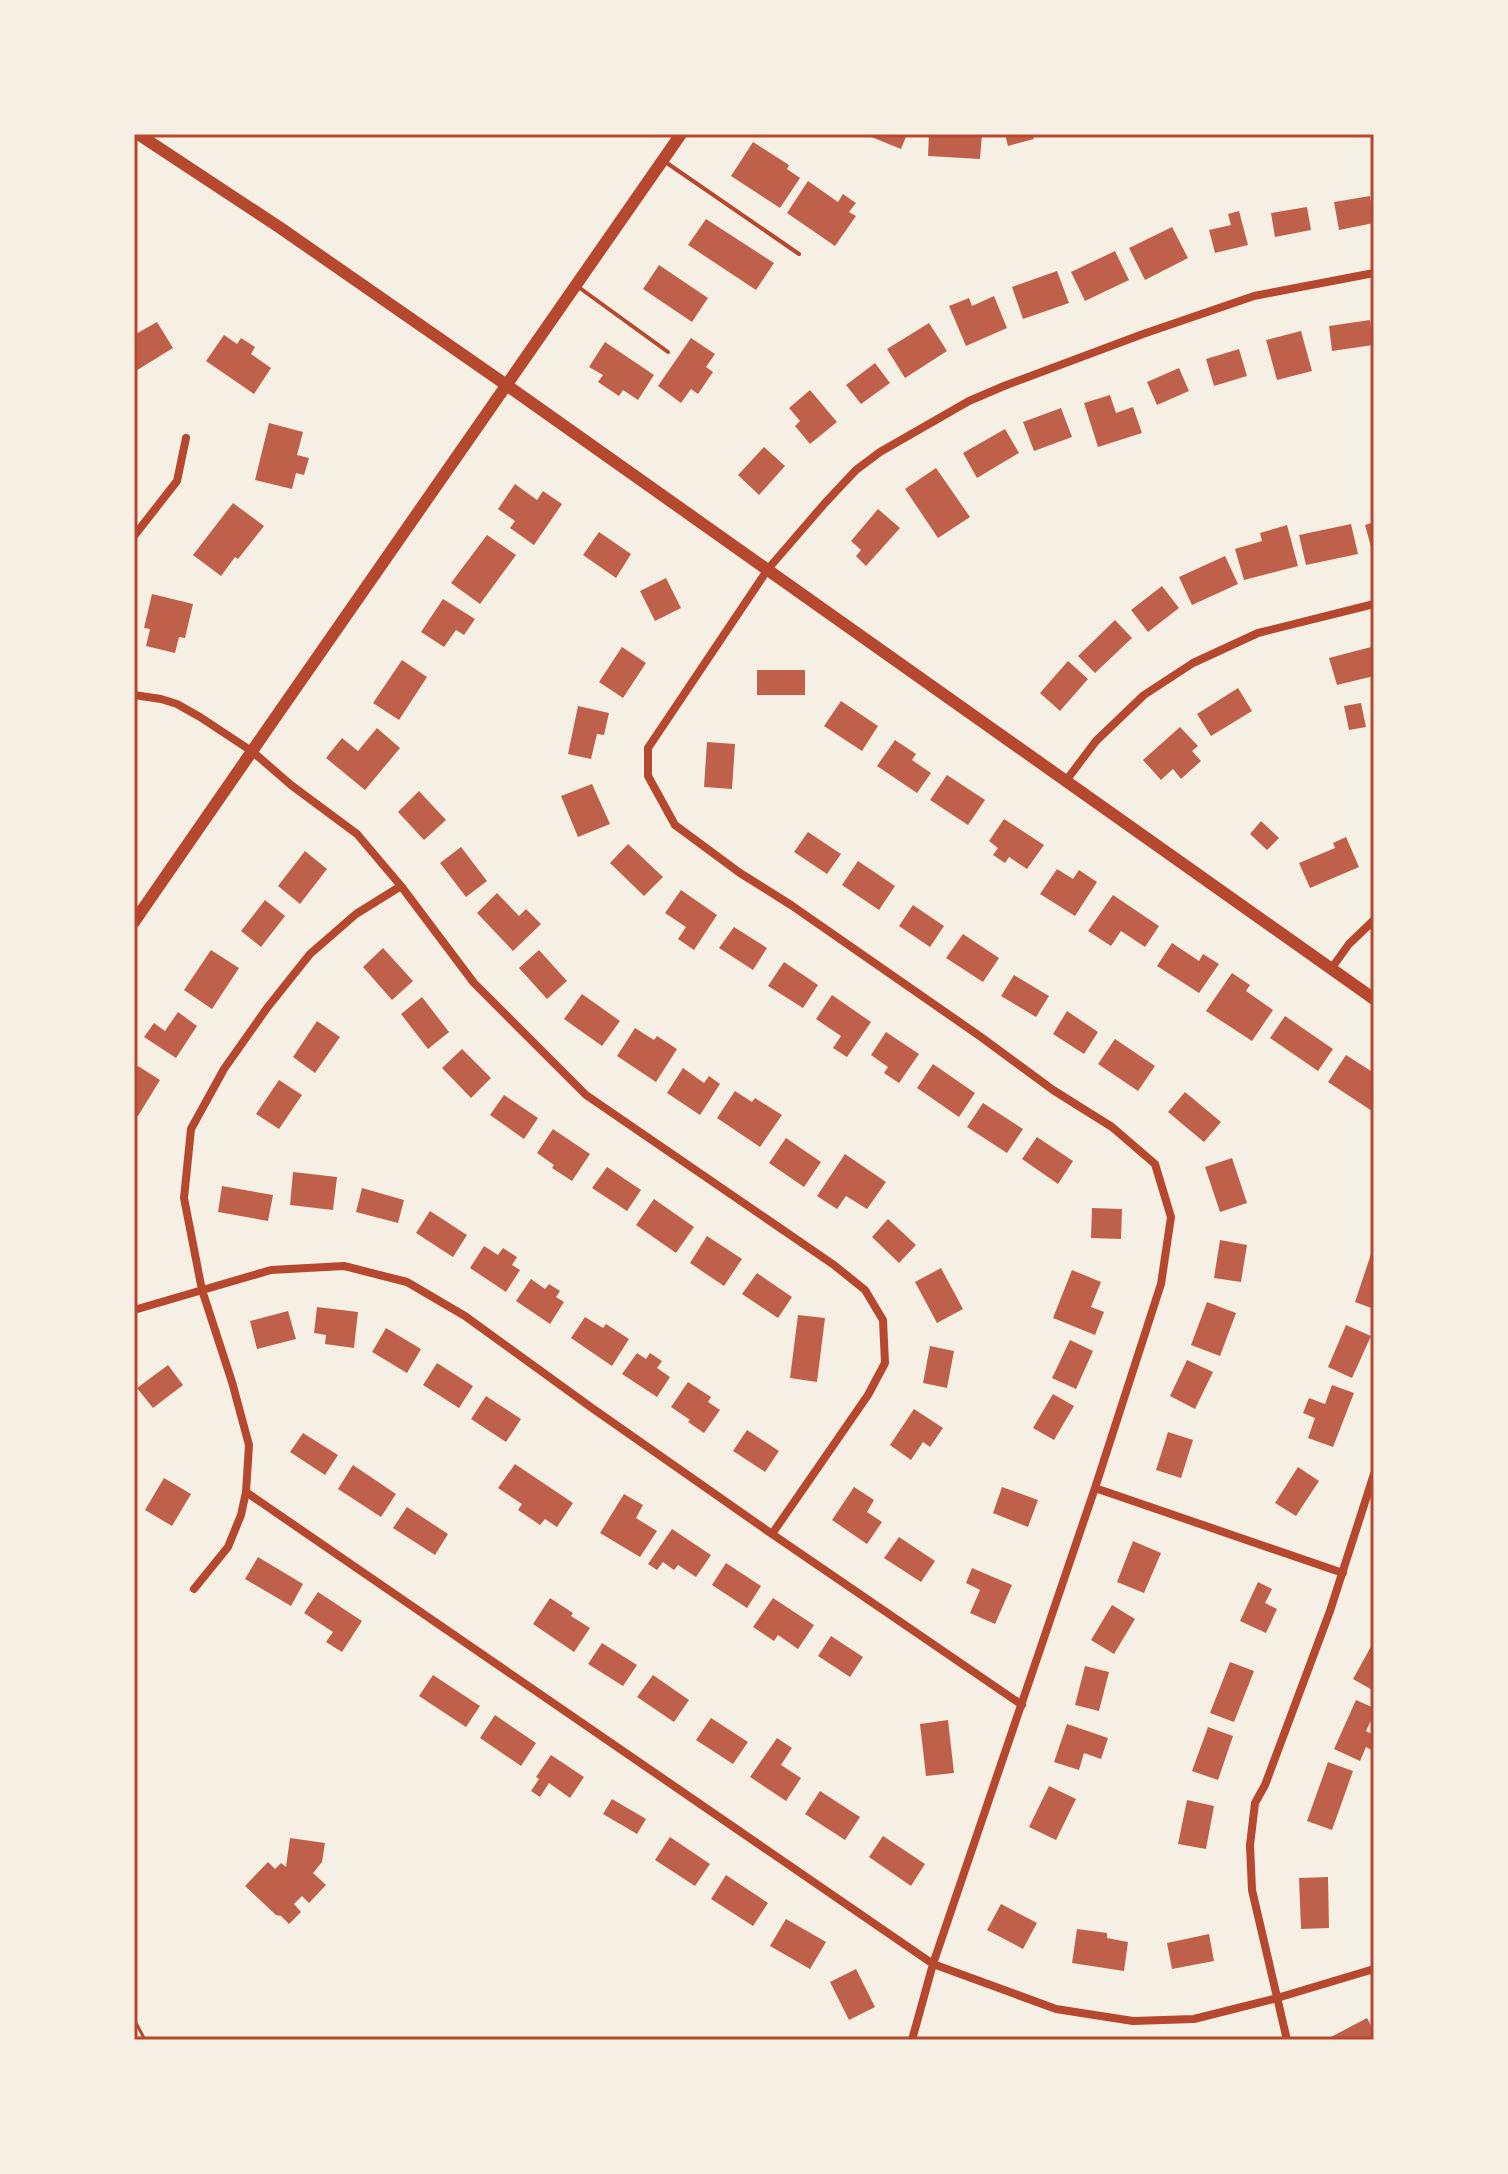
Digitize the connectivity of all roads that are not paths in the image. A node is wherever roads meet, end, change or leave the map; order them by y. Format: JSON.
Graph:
{"nodes":[{"id":1,"x":138,"y":134,"type":"edge"},
{"id":2,"x":681,"y":134,"type":"edge"},
{"id":3,"x":662,"y":160,"type":"junction"},
{"id":4,"x":799,"y":254,"type":"dead end"},
{"id":5,"x":1374,"y":273,"type":"edge"},
{"id":6,"x":575,"y":284,"type":"junction"},
{"id":7,"x":668,"y":352,"type":"dead end"},
{"id":8,"x":505,"y":384,"type":"junction"},
{"id":9,"x":186,"y":438,"type":"dead end"},
{"id":10,"x":134,"y":536,"type":"edge"},
{"id":11,"x":768,"y":569,"type":"junction"},
{"id":12,"x":1374,"y":604,"type":"edge"},
{"id":13,"x":134,"y":695,"type":"edge"},
{"id":14,"x":253,"y":752,"type":"junction"},
{"id":15,"x":1065,"y":782,"type":"junction"},
{"id":16,"x":401,"y":886,"type":"junction"},
{"id":17,"x":1374,"y":920,"type":"edge"},
{"id":18,"x":134,"y":922,"type":"edge"},
{"id":19,"x":1331,"y":969,"type":"junction"},
{"id":20,"x":1374,"y":999,"type":"edge"},
{"id":21,"x":202,"y":1290,"type":"junction"},
{"id":22,"x":134,"y":1310,"type":"edge"},
{"id":23,"x":1374,"y":1474,"type":"edge"},
{"id":24,"x":1095,"y":1488,"type":"junction"},
{"id":25,"x":246,"y":1492,"type":"junction"},
{"id":26,"x":772,"y":1534,"type":"junction"},
{"id":27,"x":1343,"y":1573,"type":"junction"},
{"id":28,"x":194,"y":1589,"type":"dead end"},
{"id":29,"x":1022,"y":1705,"type":"junction"},
{"id":30,"x":933,"y":1964,"type":"junction"},
{"id":31,"x":1374,"y":1969,"type":"edge"},
{"id":32,"x":1277,"y":1998,"type":"junction"},
{"id":33,"x":912,"y":2040,"type":"edge"},
{"id":34,"x":1287,"y":2040,"type":"edge"}],
"edges":[{"from":1,"to":8,"type":"main road"},
{"from":2,"to":3,"type":"main road"},
{"from":3,"to":4,"type":"lane"},
{"from":3,"to":6,"type":"main road"},
{"from":5,"to":11,"type":"street"},
{"from":6,"to":7,"type":"lane"},
{"from":6,"to":8,"type":"main road"},
{"from":8,"to":11,"type":"main road"},
{"from":8,"to":14,"type":"main road"},
{"from":9,"to":10,"type":"street"},
{"from":11,"to":15,"type":"main road"},
{"from":11,"to":24,"type":"street"},
{"from":12,"to":15,"type":"street"},
{"from":13,"to":14,"type":"street"},
{"from":14,"to":16,"type":"street"},
{"from":14,"to":18,"type":"main road"},
{"from":15,"to":19,"type":"main road"},
{"from":16,"to":21,"type":"street"},
{"from":16,"to":26,"type":"street"},
{"from":17,"to":19,"type":"street"},
{"from":19,"to":20,"type":"main road"},
{"from":21,"to":22,"type":"street"},
{"from":21,"to":25,"type":"street"},
{"from":21,"to":26,"type":"street"},
{"from":23,"to":27,"type":"street"},
{"from":24,"to":27,"type":"street"},
{"from":24,"to":29,"type":"street"},
{"from":25,"to":28,"type":"street"},
{"from":25,"to":30,"type":"street"},
{"from":26,"to":29,"type":"street"},
{"from":27,"to":32,"type":"street"},
{"from":29,"to":30,"type":"street"},
{"from":30,"to":32,"type":"street"},
{"from":30,"to":33,"type":"street"},
{"from":31,"to":32,"type":"street"},
{"from":32,"to":34,"type":"street"}]}
